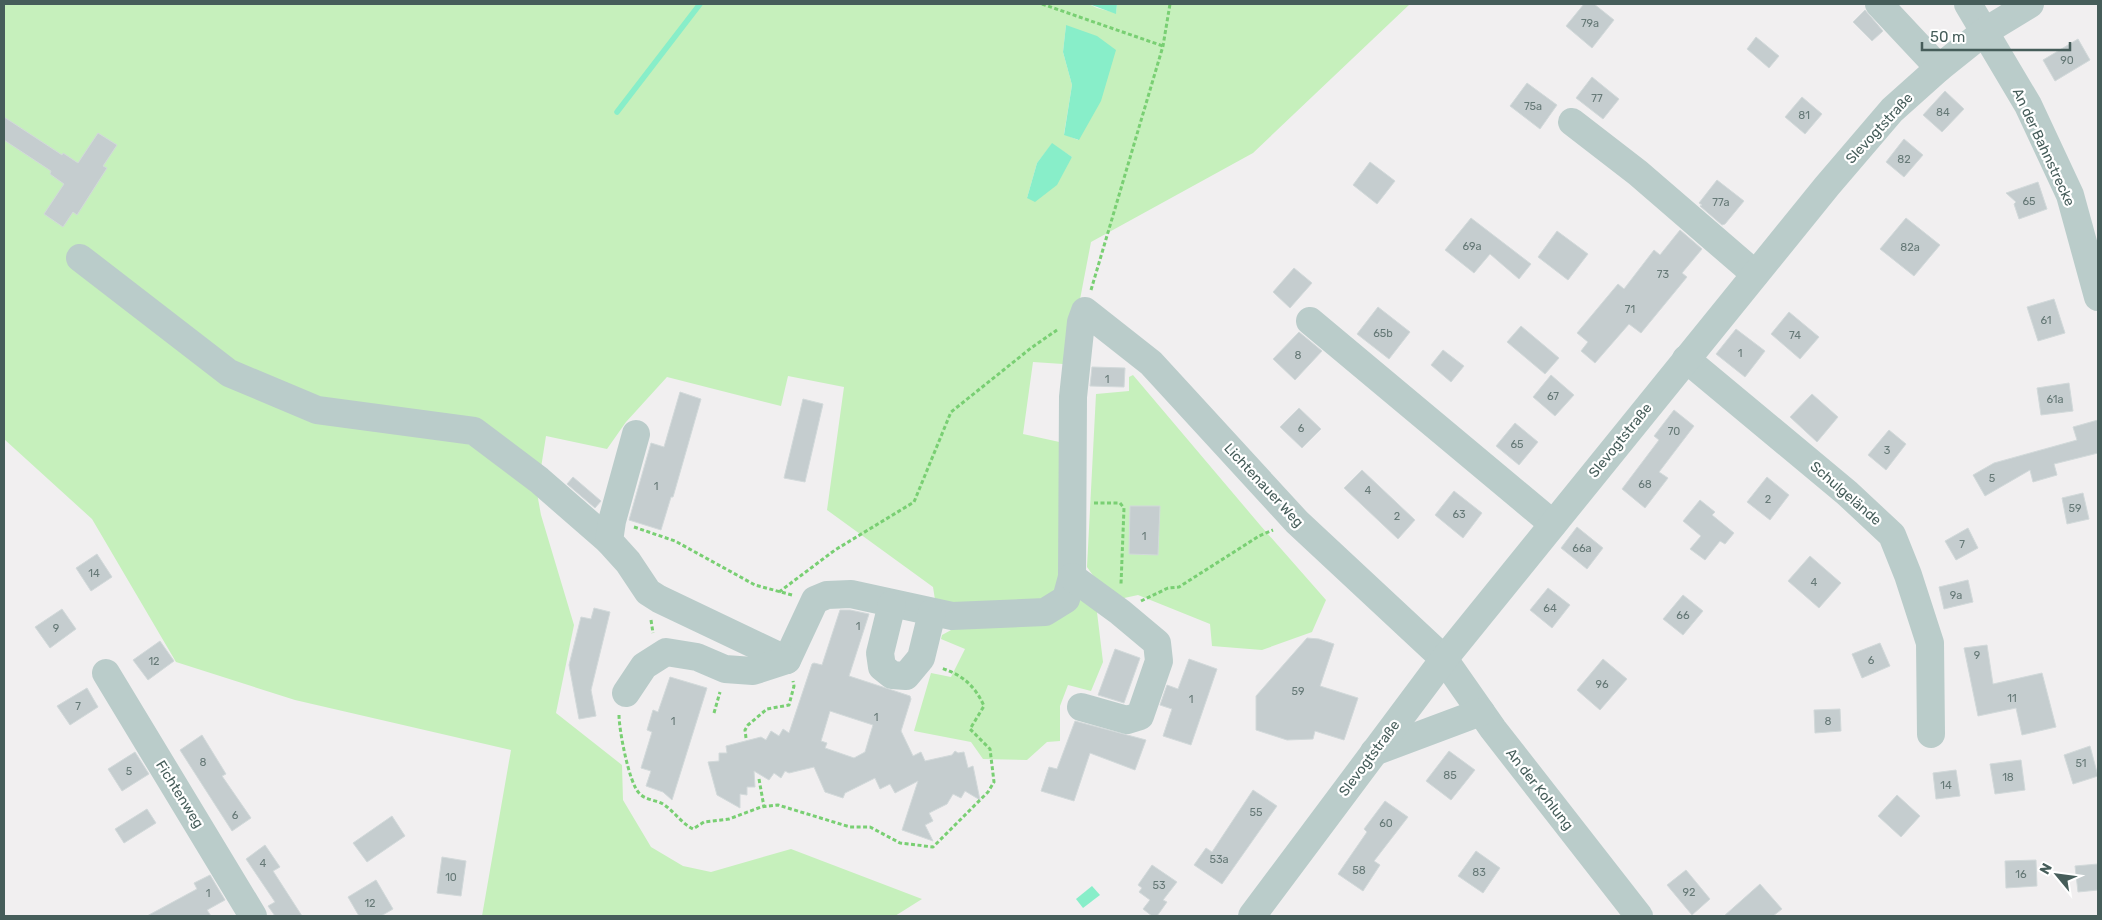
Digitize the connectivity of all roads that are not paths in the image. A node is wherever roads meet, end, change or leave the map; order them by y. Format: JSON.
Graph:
{"nodes":[{"id":1,"x":1879,"y":4,"type":"edge"},
{"id":2,"x":1968,"y":4,"type":"edge"},
{"id":3,"x":2030,"y":4,"type":"edge"},
{"id":4,"x":1984,"y":32,"type":"junction"},
{"id":5,"x":1939,"y":68,"type":"junction"},
{"id":6,"x":1572,"y":122,"type":"dead end"},
{"id":7,"x":80,"y":258,"type":"dead end"},
{"id":8,"x":1755,"y":274,"type":"junction"},
{"id":9,"x":2098,"y":296,"type":"edge"},
{"id":10,"x":1310,"y":322,"type":"dead end"},
{"id":11,"x":1686,"y":359,"type":"junction"},
{"id":12,"x":636,"y":434,"type":"dead end"},
{"id":13,"x":1553,"y":524,"type":"junction"},
{"id":14,"x":611,"y":531,"type":"junction"},
{"id":15,"x":1072,"y":576,"type":"junction"},
{"id":16,"x":892,"y":604,"type":"junction"},
{"id":17,"x":932,"y":613,"type":"junction"},
{"id":18,"x":1444,"y":659,"type":"junction"},
{"id":19,"x":788,"y":660,"type":"junction"},
{"id":20,"x":106,"y":673,"type":"dead end"},
{"id":21,"x":626,"y":693,"type":"road end"},
{"id":22,"x":1081,"y":707,"type":"dead end"},
{"id":23,"x":1481,"y":712,"type":"junction"},
{"id":24,"x":1931,"y":734,"type":"dead end"},
{"id":25,"x":1374,"y":752,"type":"junction"},
{"id":26,"x":253,"y":916,"type":"edge"},
{"id":27,"x":1252,"y":916,"type":"edge"},
{"id":28,"x":1639,"y":916,"type":"edge"}],
"edges":[{"from":1,"to":5,"type":"street"},
{"from":2,"to":4,"type":"street","name":"An der Bahnstrecke"},
{"from":3,"to":4,"type":"street","name":"Slevogtstraße"},
{"from":4,"to":5,"type":"street","name":"Slevogtstraße"},
{"from":4,"to":9,"type":"street","name":"An der Bahnstrecke"},
{"from":5,"to":8,"type":"street","name":"Slevogtstraße"},
{"from":6,"to":8,"type":"street"},
{"from":7,"to":14,"type":"street"},
{"from":8,"to":11,"type":"street","name":"Slevogtstraße"},
{"from":10,"to":13,"type":"street"},
{"from":11,"to":13,"type":"street","name":"Slevogtstraße"},
{"from":11,"to":24,"type":"street","name":"Schulgelände"},
{"from":12,"to":14,"type":"street"},
{"from":13,"to":18,"type":"street","name":"Slevogtstraße"},
{"from":14,"to":19,"type":"street"},
{"from":15,"to":17,"type":"street"},
{"from":15,"to":18,"type":"street","name":"Lichtenauer Weg"},
{"from":15,"to":22,"type":"street"},
{"from":16,"to":17,"type":"street"},
{"from":16,"to":17,"type":"street"},
{"from":16,"to":19,"type":"street"},
{"from":18,"to":23,"type":"street","name":"An der Kohlung"},
{"from":18,"to":25,"type":"street","name":"Slevogtstraße"},
{"from":19,"to":21,"type":"street"},
{"from":20,"to":26,"type":"street","name":"Fichtenweg"},
{"from":23,"to":25,"type":"street"},
{"from":23,"to":28,"type":"street","name":"An der Kohlung"},
{"from":25,"to":27,"type":"street","name":"Slevogtstraße"}]}
